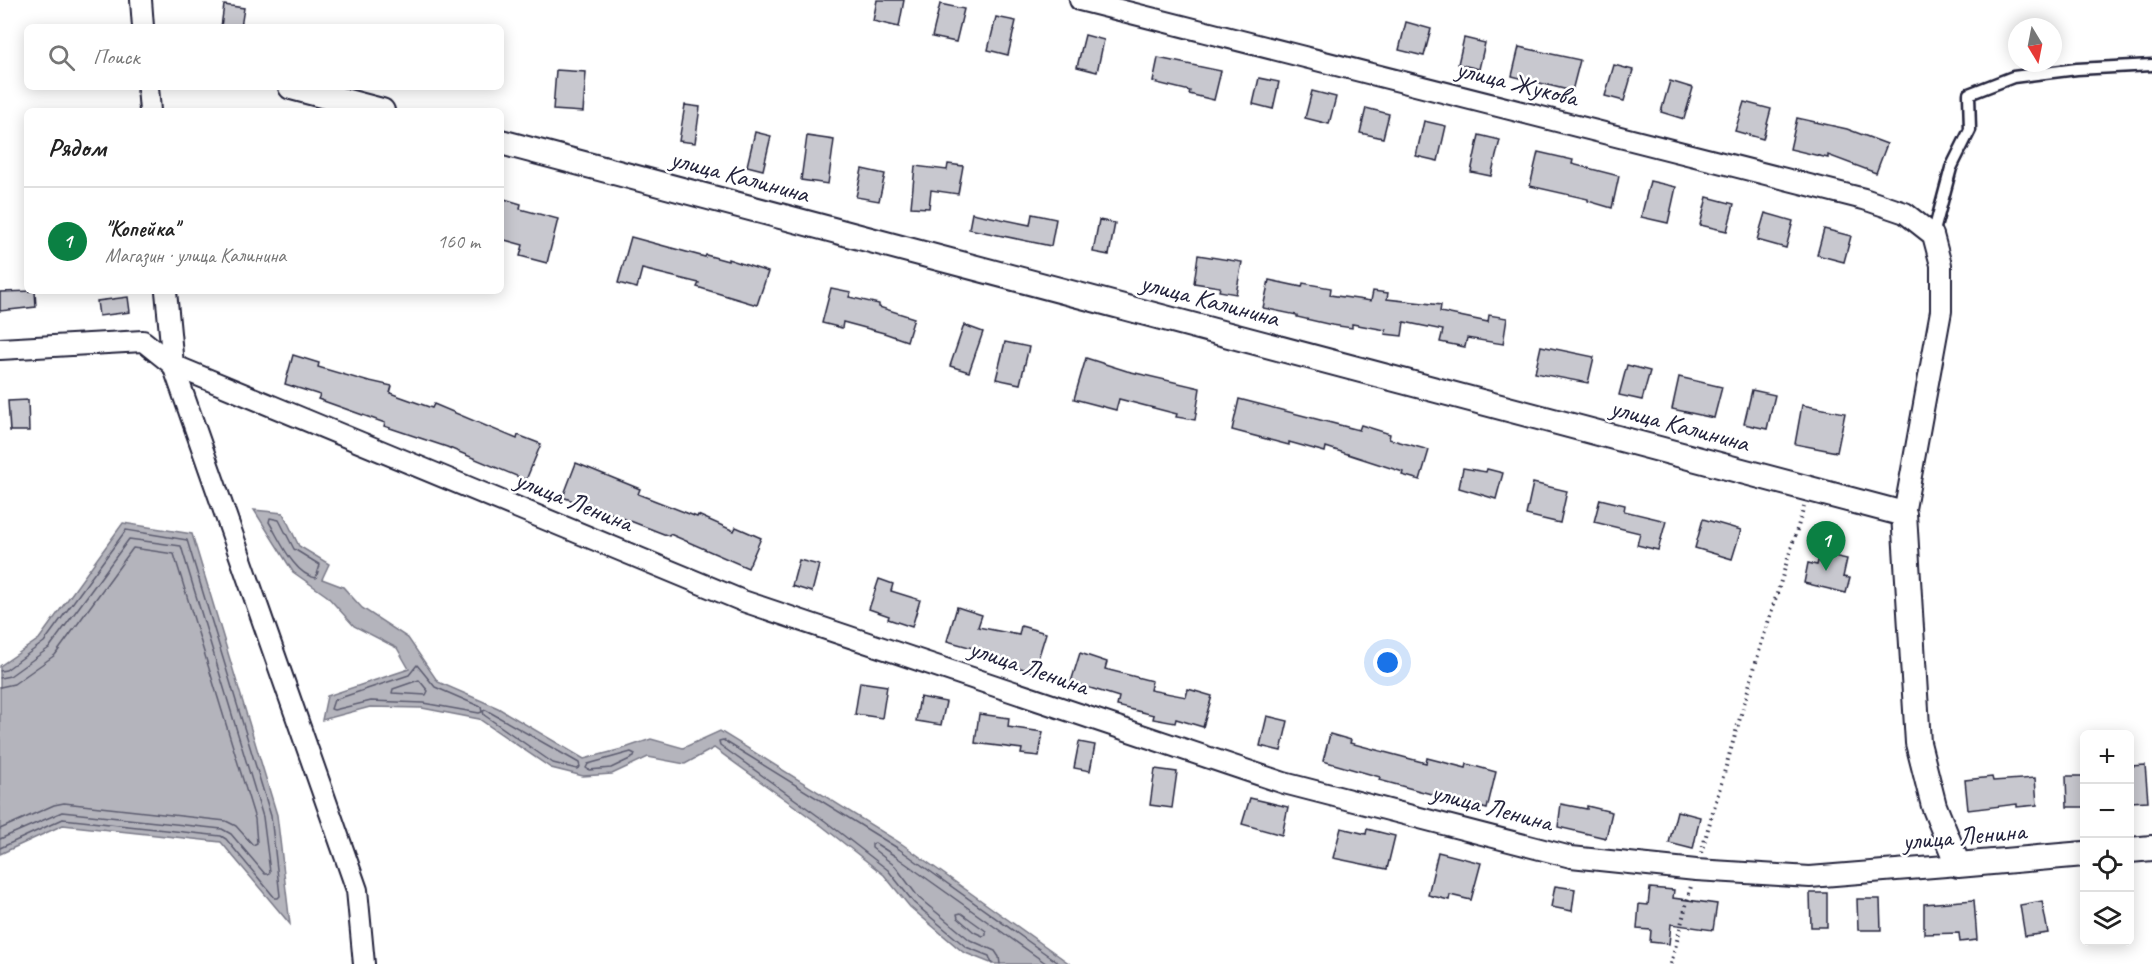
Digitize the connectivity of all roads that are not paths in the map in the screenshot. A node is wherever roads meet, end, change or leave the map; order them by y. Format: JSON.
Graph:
{"nodes":[{"id":1,"x":141,"y":0,"type":"edge"},
{"id":2,"x":1080,"y":0,"type":"edge"},
{"id":3,"x":143,"y":24,"type":"edge"},
{"id":4,"x":2152,"y":65,"type":"edge"},
{"id":5,"x":148,"y":90,"type":"edge"},
{"id":6,"x":302,"y":90,"type":"edge"},
{"id":7,"x":150,"y":108,"type":"edge"},
{"id":8,"x":371,"y":108,"type":"edge"},
{"id":9,"x":504,"y":143,"type":"edge"},
{"id":10,"x":1933,"y":235,"type":"junction"},
{"id":11,"x":166,"y":294,"type":"edge"},
{"id":12,"x":0,"y":349,"type":"edge"},
{"id":13,"x":173,"y":365,"type":"junction"},
{"id":14,"x":1904,"y":514,"type":"junction"},
{"id":15,"x":2152,"y":848,"type":"edge"},
{"id":16,"x":2134,"y":850,"type":"edge"},
{"id":17,"x":2080,"y":854,"type":"edge"},
{"id":18,"x":1958,"y":865,"type":"junction"},
{"id":19,"x":364,"y":964,"type":"edge"}],
"edges":[{"from":1,"to":3,"type":"street"},
{"from":2,"to":10,"type":"street","name":"улица Жукова"},
{"from":4,"to":10,"type":"lane"},
{"from":5,"to":7,"type":"street"},
{"from":6,"to":8,"type":"street"},
{"from":9,"to":14,"type":"street","name":"улица Калинина"},
{"from":10,"to":14,"type":"street"},
{"from":11,"to":13,"type":"street"},
{"from":12,"to":13,"type":"street","name":"улица Ленина"},
{"from":13,"to":18,"type":"street","name":"улица Ленина"},
{"from":13,"to":19,"type":"street"},
{"from":14,"to":18,"type":"street"},
{"from":15,"to":16,"type":"street"},
{"from":17,"to":18,"type":"street","name":"улица Ленина"}]}
